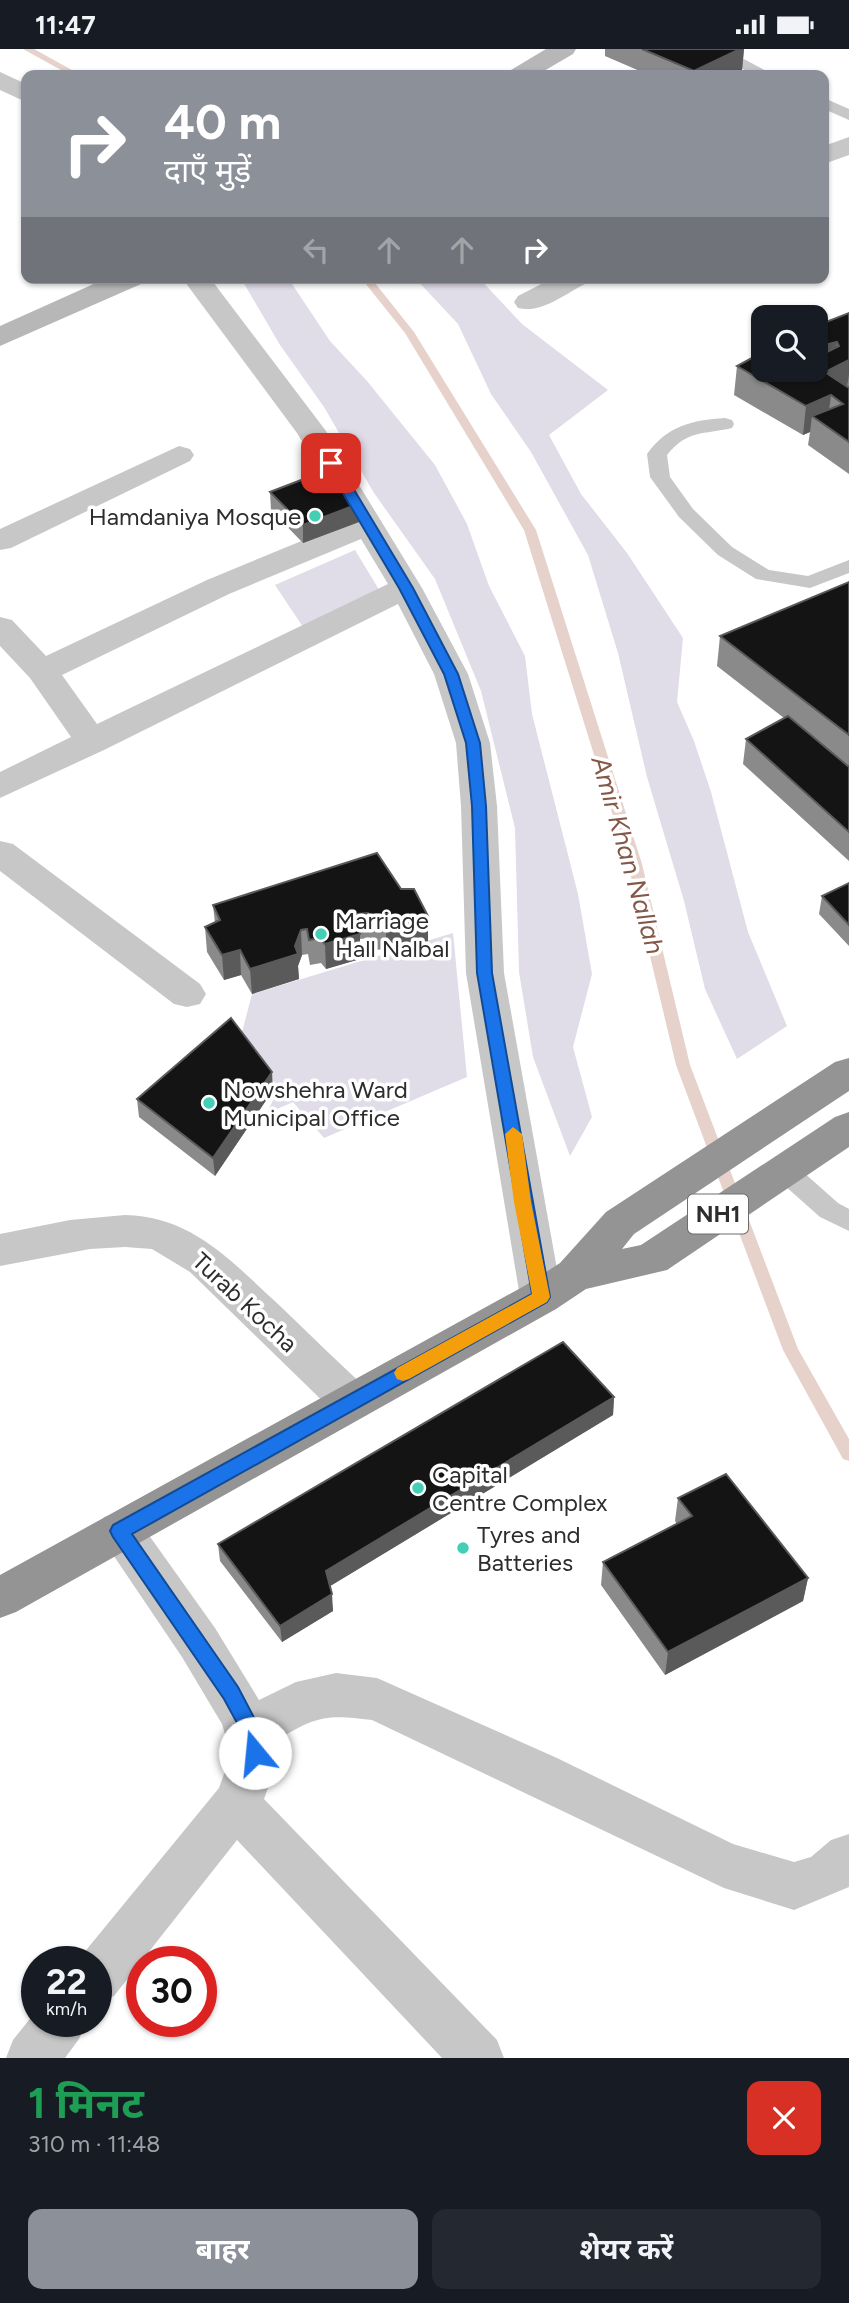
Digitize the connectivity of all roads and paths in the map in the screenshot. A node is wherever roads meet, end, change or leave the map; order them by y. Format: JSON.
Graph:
{"nodes":[{"id":1,"x":564,"y":49,"type":"edge"},
{"id":2,"x":713,"y":49,"type":"edge"},
{"id":3,"x":528,"y":70,"type":"edge"},
{"id":4,"x":756,"y":70,"type":"edge"},
{"id":5,"x":0,"y":80,"type":"edge"},
{"id":6,"x":21,"y":91,"type":"edge"},
{"id":7,"x":829,"y":105,"type":"edge"},
{"id":8,"x":849,"y":115,"type":"edge"},
{"id":9,"x":849,"y":145,"type":"edge"},
{"id":10,"x":829,"y":154,"type":"edge"},
{"id":11,"x":118,"y":284,"type":"edge"},
{"id":12,"x":201,"y":284,"type":"edge"},
{"id":13,"x":563,"y":284,"type":"edge"},
{"id":14,"x":528,"y":302,"type":"dead end"},
{"id":15,"x":0,"y":337,"type":"edge"},
{"id":16,"x":725,"y":424,"type":"dead end"},
{"id":17,"x":179,"y":455,"type":"dead end"},
{"id":18,"x":368,"y":525,"type":"junction"},
{"id":19,"x":0,"y":541,"type":"edge"},
{"id":20,"x":849,"y":566,"type":"edge"},
{"id":21,"x":406,"y":588,"type":"junction"},
{"id":22,"x":0,"y":627,"type":"edge"},
{"id":23,"x":42,"y":671,"type":"junction"},
{"id":24,"x":92,"y":742,"type":"junction"},
{"id":25,"x":0,"y":786,"type":"edge"},
{"id":26,"x":0,"y":853,"type":"edge"},
{"id":27,"x":187,"y":994,"type":"dead end"},
{"id":28,"x":849,"y":1072,"type":"edge"},
{"id":29,"x":849,"y":1127,"type":"edge"},
{"id":30,"x":784,"y":1170,"type":"junction"},
{"id":31,"x":849,"y":1221,"type":"edge"},
{"id":32,"x":0,"y":1250,"type":"edge"},
{"id":33,"x":558,"y":1286,"type":"junction"},
{"id":34,"x":352,"y":1402,"type":"junction"},
{"id":35,"x":120,"y":1531,"type":"junction"},
{"id":36,"x":0,"y":1598,"type":"edge"},
{"id":37,"x":251,"y":1731,"type":"junction"},
{"id":38,"x":236,"y":1804,"type":"junction"},
{"id":39,"x":849,"y":1857,"type":"edge"},
{"id":40,"x":112,"y":1958,"type":"edge"},
{"id":41,"x":48,"y":2037,"type":"edge"},
{"id":42,"x":32,"y":2058,"type":"edge"},
{"id":43,"x":478,"y":2058,"type":"edge"}],
"edges":[{"from":1,"to":3,"type":"street"},
{"from":2,"to":4,"type":"lane"},
{"from":5,"to":6,"type":"street"},
{"from":7,"to":8,"type":"lane"},
{"from":9,"to":10,"type":"street"},
{"from":11,"to":15,"type":"street"},
{"from":12,"to":18,"type":"street"},
{"from":13,"to":14,"type":"street"},
{"from":16,"to":20,"type":"lane"},
{"from":17,"to":19,"type":"street"},
{"from":18,"to":21,"type":"street"},
{"from":18,"to":23,"type":"street"},
{"from":21,"to":24,"type":"street"},
{"from":21,"to":33,"type":"street"},
{"from":22,"to":23,"type":"street"},
{"from":23,"to":24,"type":"street"},
{"from":24,"to":25,"type":"street"},
{"from":26,"to":27,"type":"street"},
{"from":28,"to":33,"type":"highway","number":"NH1"},
{"from":29,"to":30,"type":"highway","number":"NH1"},
{"from":30,"to":31,"type":"lane"},
{"from":30,"to":33,"type":"highway","number":"NH1"},
{"from":32,"to":34,"type":"street","name":"Turab Kocha"},
{"from":33,"to":34,"type":"highway","number":"NH1"},
{"from":34,"to":35,"type":"highway","number":"NH1"},
{"from":35,"to":36,"type":"highway","number":"NH1"},
{"from":35,"to":37,"type":"street"},
{"from":37,"to":38,"type":"street"},
{"from":37,"to":39,"type":"street"},
{"from":38,"to":40,"type":"street"},
{"from":38,"to":43,"type":"street"},
{"from":41,"to":42,"type":"street"}]}
